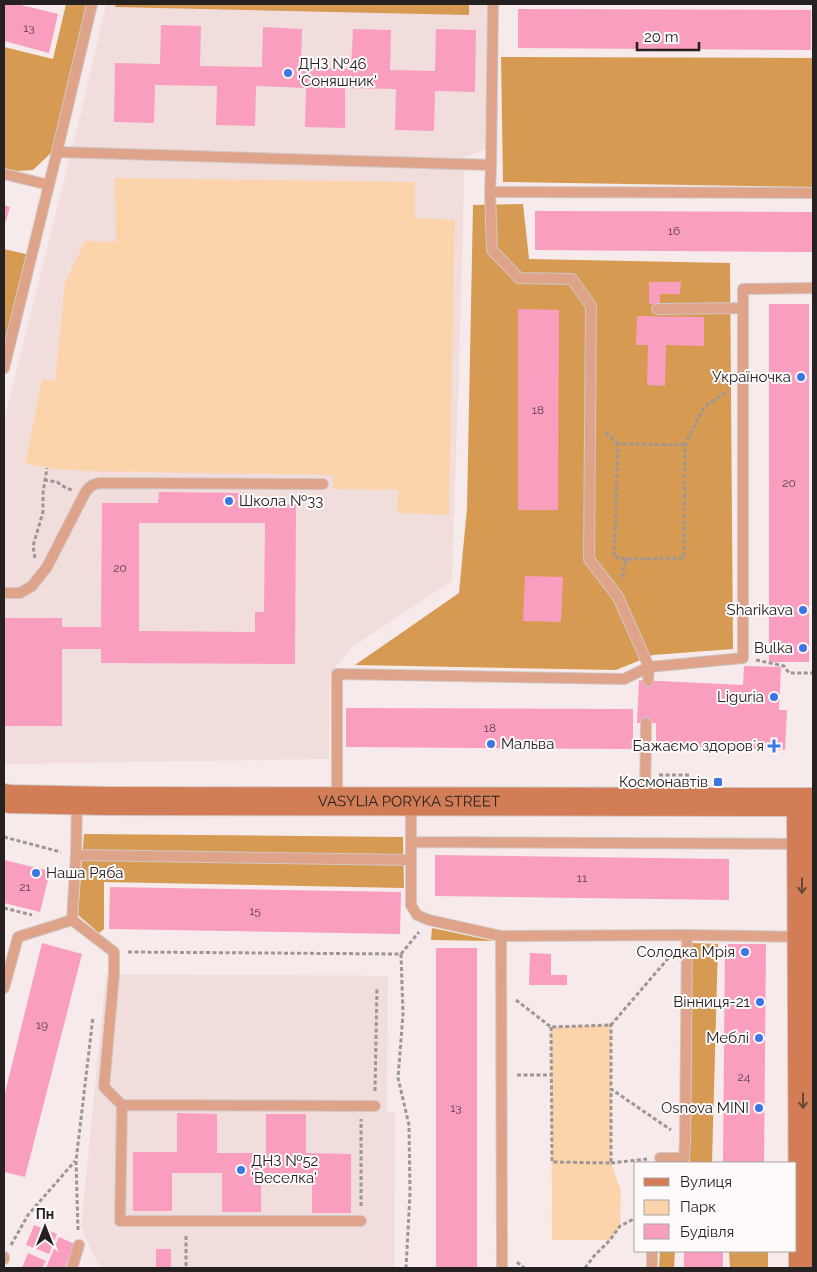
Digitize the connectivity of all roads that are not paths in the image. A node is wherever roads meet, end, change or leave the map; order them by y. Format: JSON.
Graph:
{"nodes":[{"id":1,"x":92,"y":4,"type":"edge"},
{"id":2,"x":492,"y":4,"type":"edge"},
{"id":3,"x":58,"y":152,"type":"junction"},
{"id":4,"x":491,"y":165,"type":"junction"},
{"id":5,"x":4,"y":174,"type":"edge"},
{"id":6,"x":49,"y":185,"type":"junction"},
{"id":7,"x":490,"y":192,"type":"junction"},
{"id":8,"x":813,"y":193,"type":"edge"},
{"id":9,"x":813,"y":288,"type":"edge"},
{"id":10,"x":743,"y":308,"type":"junction"},
{"id":11,"x":657,"y":309,"type":"dead end"},
{"id":12,"x":6,"y":347,"type":"edge"},
{"id":13,"x":4,"y":368,"type":"edge"},
{"id":14,"x":323,"y":484,"type":"dead end"},
{"id":15,"x":4,"y":593,"type":"edge"},
{"id":16,"x":649,"y":667,"type":"junction"},
{"id":17,"x":648,"y":681,"type":"dead end"},
{"id":18,"x":646,"y":723,"type":"dead end"},
{"id":19,"x":4,"y":798,"type":"edge"},
{"id":20,"x":76,"y":801,"type":"junction"},
{"id":21,"x":337,"y":802,"type":"junction"},
{"id":22,"x":411,"y":802,"type":"junction"},
{"id":23,"x":645,"y":802,"type":"junction"},
{"id":24,"x":807,"y":802,"type":"edge"},
{"id":25,"x":411,"y":842,"type":"junction"},
{"id":26,"x":801,"y":844,"type":"junction"},
{"id":27,"x":76,"y":855,"type":"junction"},
{"id":28,"x":411,"y":860,"type":"junction"},
{"id":29,"x":72,"y":920,"type":"junction"},
{"id":30,"x":687,"y":935,"type":"junction"},
{"id":31,"x":501,"y":936,"type":"junction"},
{"id":32,"x":802,"y":937,"type":"junction"},
{"id":33,"x":4,"y":988,"type":"edge"},
{"id":34,"x":808,"y":1063,"type":"edge"},
{"id":35,"x":122,"y":1105,"type":"junction"},
{"id":36,"x":375,"y":1106,"type":"road end"},
{"id":37,"x":660,"y":1158,"type":"road end"},
{"id":38,"x":800,"y":1184,"type":"edge"},
{"id":39,"x":361,"y":1221,"type":"road end"},
{"id":40,"x":79,"y":1246,"type":"road end"},
{"id":41,"x":652,"y":1252,"type":"edge"},
{"id":42,"x":72,"y":1268,"type":"edge"},
{"id":43,"x":502,"y":1268,"type":"edge"},
{"id":44,"x":652,"y":1268,"type":"edge"},
{"id":45,"x":803,"y":1268,"type":"edge"}],
"edges":[{"from":1,"to":3,"type":"lane"},
{"from":2,"to":4,"type":"lane"},
{"from":3,"to":4,"type":"lane"},
{"from":3,"to":6,"type":"lane"},
{"from":4,"to":7,"type":"lane"},
{"from":5,"to":6,"type":"lane"},
{"from":6,"to":12,"type":"lane"},
{"from":7,"to":8,"type":"lane"},
{"from":7,"to":16,"type":"lane"},
{"from":9,"to":10,"type":"lane"},
{"from":10,"to":11,"type":"lane"},
{"from":10,"to":16,"type":"lane"},
{"from":12,"to":13,"type":"lane"},
{"from":14,"to":15,"type":"lane"},
{"from":16,"to":17,"type":"lane"},
{"from":16,"to":21,"type":"lane"},
{"from":18,"to":23,"type":"lane"},
{"from":19,"to":20,"type":"street","name":"VASYLIA PORYKA STREET"},
{"from":20,"to":21,"type":"street","name":"VASYLIA PORYKA STREET"},
{"from":20,"to":27,"type":"lane"},
{"from":21,"to":22,"type":"street","name":"VASYLIA PORYKA STREET"},
{"from":22,"to":23,"type":"street","name":"VASYLIA PORYKA STREET"},
{"from":22,"to":25,"type":"lane"},
{"from":23,"to":24,"type":"street","name":"VASYLIA PORYKA STREET"},
{"from":24,"to":26,"type":"street"},
{"from":25,"to":26,"type":"lane"},
{"from":25,"to":28,"type":"lane"},
{"from":26,"to":32,"type":"street","one_way":true},
{"from":27,"to":28,"type":"lane"},
{"from":27,"to":29,"type":"lane"},
{"from":28,"to":31,"type":"lane"},
{"from":29,"to":33,"type":"lane"},
{"from":29,"to":35,"type":"lane"},
{"from":30,"to":31,"type":"lane"},
{"from":30,"to":32,"type":"lane"},
{"from":30,"to":37,"type":"lane"},
{"from":31,"to":43,"type":"lane"},
{"from":32,"to":34,"type":"street"},
{"from":34,"to":38,"type":"street","one_way":true},
{"from":35,"to":36,"type":"lane"},
{"from":35,"to":39,"type":"lane"},
{"from":38,"to":45,"type":"street"},
{"from":40,"to":42,"type":"lane"},
{"from":41,"to":44,"type":"lane"}]}
